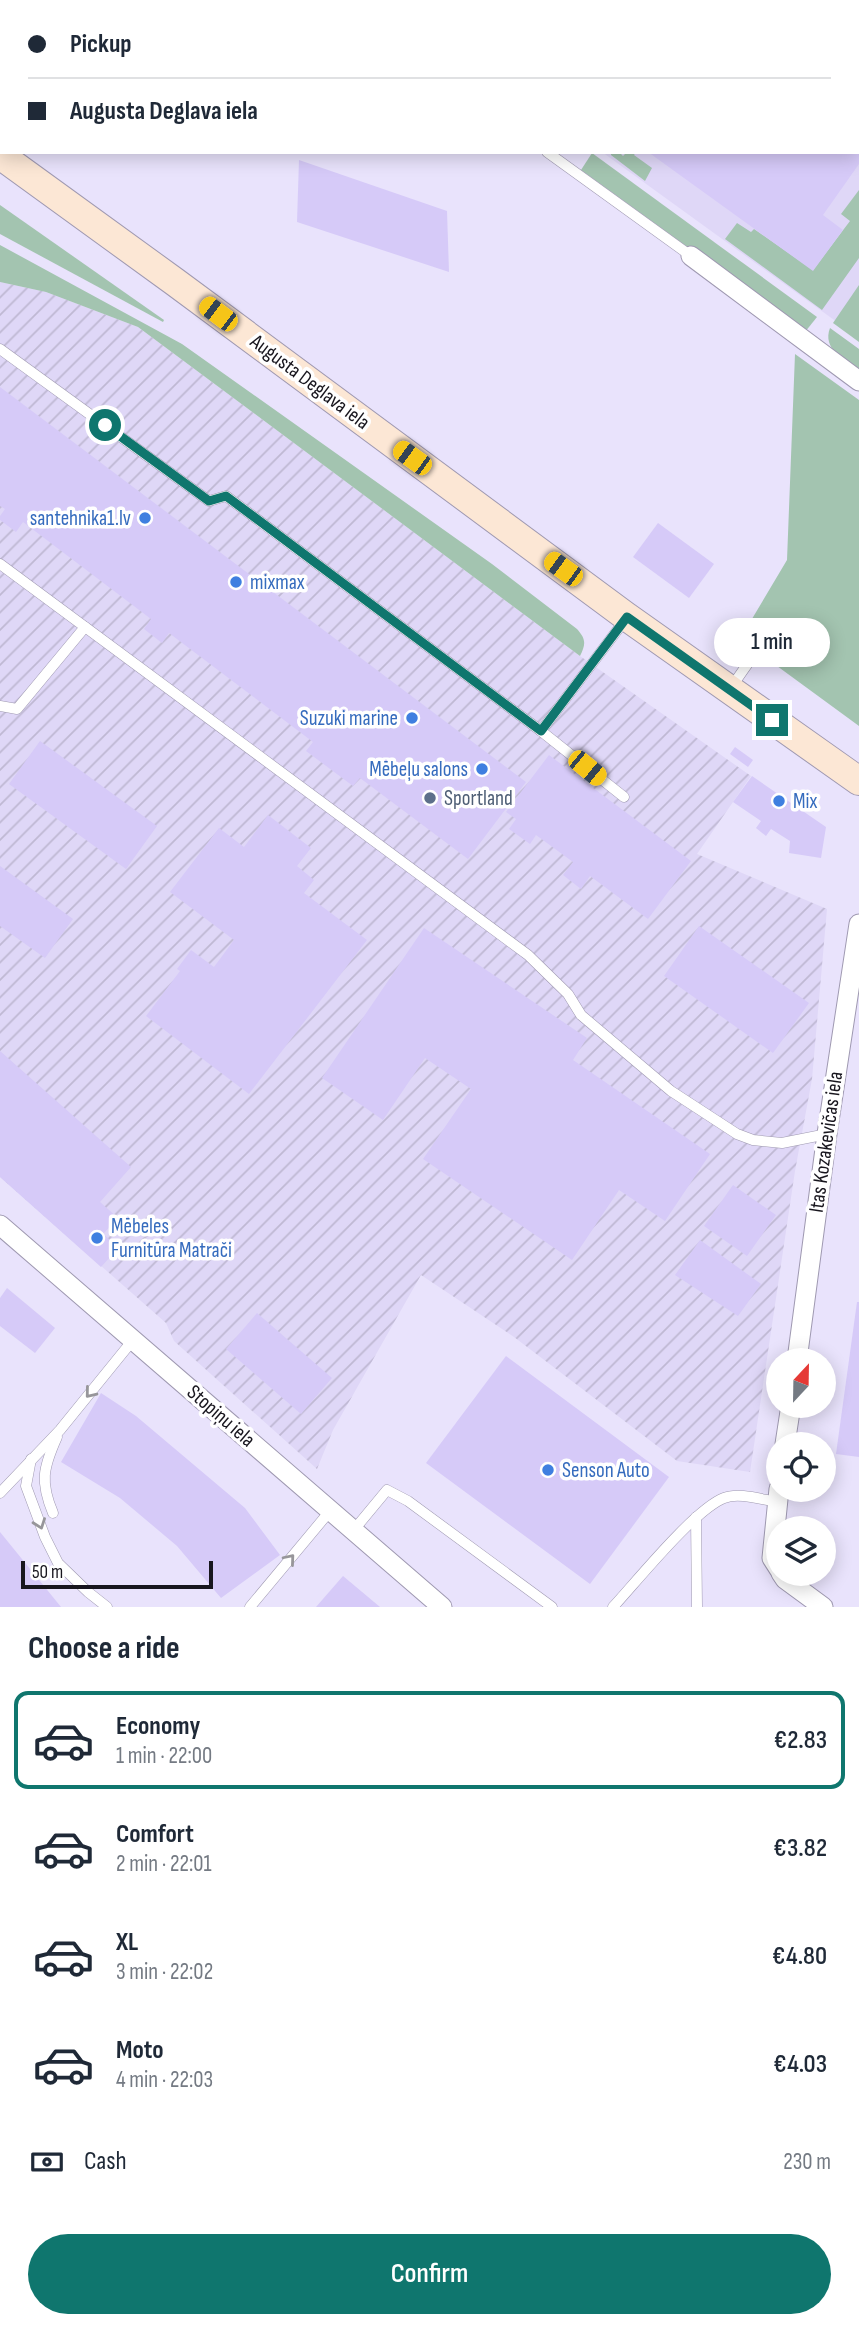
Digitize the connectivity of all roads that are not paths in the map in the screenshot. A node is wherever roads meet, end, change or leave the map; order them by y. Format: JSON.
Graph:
{"nodes":[{"id":1,"x":550,"y":154,"type":"edge"},
{"id":2,"x":0,"y":155,"type":"edge"},
{"id":3,"x":691,"y":256,"type":"joint"},
{"id":4,"x":0,"y":349,"type":"edge"},
{"id":5,"x":859,"y":381,"type":"edge"},
{"id":6,"x":0,"y":564,"type":"edge"},
{"id":7,"x":627,"y":617,"type":"junction"},
{"id":8,"x":85,"y":627,"type":"junction"},
{"id":9,"x":758,"y":649,"type":"dead end"},
{"id":10,"x":730,"y":690,"type":"junction"},
{"id":11,"x":0,"y":706,"type":"edge"},
{"id":12,"x":541,"y":731,"type":"junction"},
{"id":13,"x":858,"y":779,"type":"edge"},
{"id":14,"x":624,"y":797,"type":"dead end"},
{"id":15,"x":859,"y":924,"type":"edge"},
{"id":16,"x":827,"y":1134,"type":"junction"},
{"id":17,"x":0,"y":1225,"type":"edge"},
{"id":18,"x":133,"y":1340,"type":"junction"},
{"id":19,"x":799,"y":1348,"type":"edge"},
{"id":20,"x":60,"y":1430,"type":"junction"},
{"id":21,"x":31,"y":1459,"type":"junction"},
{"id":22,"x":0,"y":1493,"type":"edge"},
{"id":23,"x":766,"y":1496,"type":"edge"},
{"id":24,"x":330,"y":1511,"type":"junction"},
{"id":25,"x":53,"y":1513,"type":"dead end"},
{"id":26,"x":696,"y":1517,"type":"junction"},
{"id":27,"x":353,"y":1531,"type":"junction"},
{"id":28,"x":794,"y":1586,"type":"edge"},
{"id":29,"x":107,"y":1607,"type":"edge"},
{"id":30,"x":250,"y":1607,"type":"edge"},
{"id":31,"x":442,"y":1607,"type":"edge"},
{"id":32,"x":552,"y":1607,"type":"edge"},
{"id":33,"x":613,"y":1607,"type":"edge"},
{"id":34,"x":698,"y":1607,"type":"edge"},
{"id":35,"x":823,"y":1607,"type":"edge"}],
"edges":[{"from":1,"to":3,"type":"lane"},
{"from":2,"to":7,"type":"main road","name":"Augusta Deglava iela"},
{"from":3,"to":5,"type":"street"},
{"from":4,"to":12,"type":"lane"},
{"from":6,"to":8,"type":"lane"},
{"from":7,"to":10,"type":"main road","name":"Augusta Deglava iela"},
{"from":7,"to":12,"type":"lane"},
{"from":8,"to":11,"type":"lane"},
{"from":8,"to":16,"type":"lane"},
{"from":9,"to":10,"type":"lane"},
{"from":10,"to":13,"type":"main road","name":"Augusta Deglava iela"},
{"from":12,"to":14,"type":"lane"},
{"from":15,"to":16,"type":"street","name":"Itas Kozakevičas iela"},
{"from":16,"to":19,"type":"street","name":"Itas Kozakevičas iela"},
{"from":17,"to":18,"type":"street","name":"Stopiņu iela"},
{"from":18,"to":20,"type":"lane","one_way":true},
{"from":18,"to":24,"type":"street","name":"Stopiņu iela"},
{"from":20,"to":21,"type":"lane"},
{"from":20,"to":25,"type":"lane"},
{"from":21,"to":22,"type":"lane"},
{"from":21,"to":29,"type":"lane","one_way":true},
{"from":23,"to":26,"type":"lane"},
{"from":24,"to":27,"type":"street","name":"Stopiņu iela"},
{"from":30,"to":24,"type":"lane","one_way":true},
{"from":26,"to":33,"type":"lane"},
{"from":26,"to":34,"type":"lane"},
{"from":27,"to":31,"type":"street","name":"Stopiņu iela"},
{"from":27,"to":32,"type":"lane"},
{"from":28,"to":35,"type":"street"}]}
